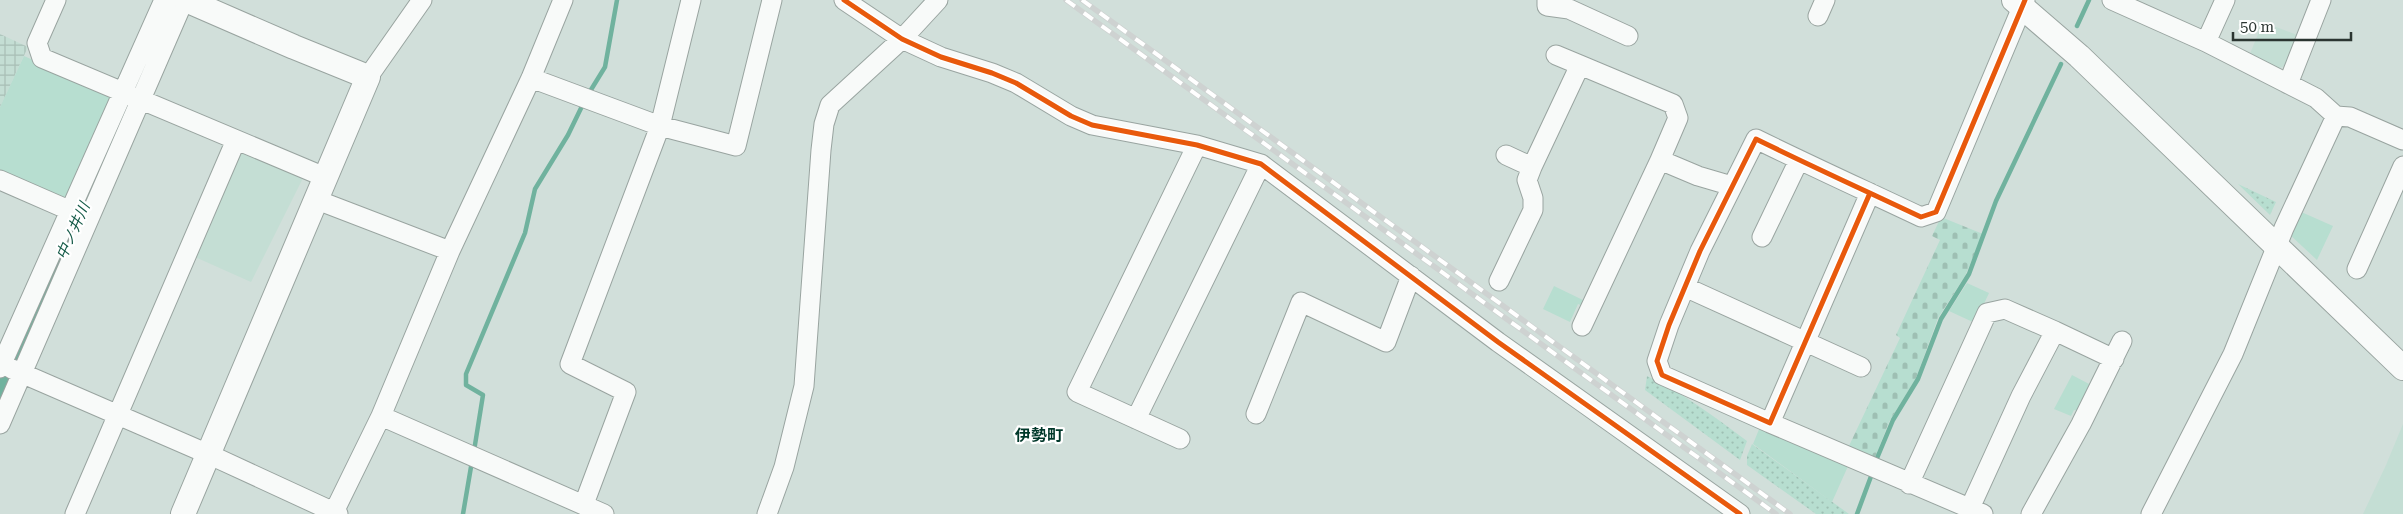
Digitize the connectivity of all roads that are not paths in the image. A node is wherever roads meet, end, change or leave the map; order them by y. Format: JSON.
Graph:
{"nodes":[{"id":1,"x":56,"y":0,"type":"edge"},
{"id":2,"x":164,"y":0,"type":"edge"},
{"id":3,"x":185,"y":0,"type":"edge"},
{"id":4,"x":422,"y":0,"type":"edge"},
{"id":5,"x":563,"y":0,"type":"edge"},
{"id":6,"x":690,"y":0,"type":"edge"},
{"id":7,"x":772,"y":0,"type":"edge"},
{"id":8,"x":844,"y":0,"type":"edge"},
{"id":9,"x":938,"y":0,"type":"edge"},
{"id":10,"x":1547,"y":0,"type":"edge"},
{"id":11,"x":2225,"y":0,"type":"edge"},
{"id":12,"x":2321,"y":0,"type":"edge"},
{"id":13,"x":2020,"y":2,"type":"edge"},
{"id":14,"x":2123,"y":2,"type":"edge"},
{"id":15,"x":867,"y":6,"type":"edge"},
{"id":16,"x":1628,"y":36,"type":"dead end"},
{"id":17,"x":902,"y":39,"type":"junction"},
{"id":18,"x":2206,"y":42,"type":"junction"},
{"id":19,"x":1556,"y":55,"type":"dead end"},
{"id":20,"x":1580,"y":65,"type":"junction"},
{"id":21,"x":368,"y":77,"type":"junction"},
{"id":22,"x":531,"y":78,"type":"junction"},
{"id":23,"x":2288,"y":84,"type":"junction"},
{"id":24,"x":124,"y":93,"type":"junction"},
{"id":25,"x":141,"y":100,"type":"junction"},
{"id":26,"x":2336,"y":116,"type":"junction"},
{"id":27,"x":660,"y":126,"type":"junction"},
{"id":28,"x":236,"y":140,"type":"junction"},
{"id":29,"x":2403,"y":140,"type":"edge"},
{"id":30,"x":1197,"y":145,"type":"junction"},
{"id":31,"x":1506,"y":154,"type":"dead end"},
{"id":32,"x":1660,"y":160,"type":"junction"},
{"id":33,"x":1799,"y":160,"type":"junction"},
{"id":34,"x":1261,"y":164,"type":"junction"},
{"id":35,"x":2403,"y":166,"type":"edge"},
{"id":36,"x":1532,"y":167,"type":"junction"},
{"id":37,"x":327,"y":178,"type":"junction"},
{"id":38,"x":0,"y":180,"type":"edge"},
{"id":39,"x":1732,"y":186,"type":"junction"},
{"id":40,"x":1870,"y":193,"type":"junction"},
{"id":41,"x":317,"y":200,"type":"junction"},
{"id":42,"x":71,"y":211,"type":"junction"},
{"id":43,"x":1762,"y":237,"type":"dead end"},
{"id":44,"x":2276,"y":248,"type":"junction"},
{"id":45,"x":450,"y":251,"type":"junction"},
{"id":46,"x":2357,"y":269,"type":"dead end"},
{"id":47,"x":1411,"y":276,"type":"junction"},
{"id":48,"x":1499,"y":281,"type":"dead end"},
{"id":49,"x":1685,"y":287,"type":"junction"},
{"id":50,"x":1582,"y":326,"type":"dead end"},
{"id":51,"x":2055,"y":332,"type":"junction"},
{"id":52,"x":2122,"y":341,"type":"dead end"},
{"id":53,"x":1806,"y":342,"type":"junction"},
{"id":54,"x":2114,"y":359,"type":"junction"},
{"id":55,"x":0,"y":365,"type":"edge"},
{"id":56,"x":1861,"y":367,"type":"dead end"},
{"id":57,"x":2403,"y":368,"type":"edge"},
{"id":58,"x":22,"y":373,"type":"junction"},
{"id":59,"x":1256,"y":414,"type":"dead end"},
{"id":60,"x":119,"y":415,"type":"junction"},
{"id":61,"x":381,"y":416,"type":"junction"},
{"id":62,"x":1136,"y":419,"type":"junction"},
{"id":63,"x":1770,"y":423,"type":"junction"},
{"id":64,"x":0,"y":424,"type":"edge"},
{"id":65,"x":1180,"y":439,"type":"dead end"},
{"id":66,"x":208,"y":454,"type":"junction"},
{"id":67,"x":1909,"y":484,"type":"junction"},
{"id":68,"x":584,"y":504,"type":"junction"},
{"id":69,"x":1976,"y":511,"type":"edge"},
{"id":70,"x":336,"y":513,"type":"edge"},
{"id":71,"x":75,"y":514,"type":"edge"},
{"id":72,"x":183,"y":514,"type":"edge"},
{"id":73,"x":604,"y":514,"type":"edge"},
{"id":74,"x":767,"y":514,"type":"edge"},
{"id":75,"x":1740,"y":514,"type":"edge"},
{"id":76,"x":2031,"y":514,"type":"edge"},
{"id":77,"x":2151,"y":514,"type":"edge"}],
"edges":[{"from":1,"to":24,"type":"street"},
{"from":2,"to":24,"type":"street"},
{"from":3,"to":21,"type":"street"},
{"from":3,"to":25,"type":"street"},
{"from":4,"to":21,"type":"street"},
{"from":5,"to":22,"type":"street"},
{"from":6,"to":27,"type":"street"},
{"from":7,"to":27,"type":"street"},
{"from":8,"to":15,"type":"street"},
{"from":9,"to":17,"type":"street"},
{"from":10,"to":16,"type":"street"},
{"from":11,"to":18,"type":"street"},
{"from":12,"to":23,"type":"street"},
{"from":13,"to":40,"type":"street"},
{"from":13,"to":44,"type":"street"},
{"from":14,"to":18,"type":"street"},
{"from":15,"to":17,"type":"street"},
{"from":17,"to":30,"type":"street"},
{"from":17,"to":74,"type":"street"},
{"from":18,"to":23,"type":"street"},
{"from":19,"to":20,"type":"street"},
{"from":20,"to":32,"type":"street"},
{"from":20,"to":36,"type":"street"},
{"from":21,"to":37,"type":"street"},
{"from":22,"to":27,"type":"street"},
{"from":22,"to":45,"type":"street"},
{"from":23,"to":26,"type":"street"},
{"from":24,"to":25,"type":"street"},
{"from":24,"to":42,"type":"street"},
{"from":25,"to":28,"type":"street"},
{"from":25,"to":58,"type":"street"},
{"from":26,"to":29,"type":"street"},
{"from":26,"to":44,"type":"street"},
{"from":27,"to":68,"type":"street"},
{"from":28,"to":37,"type":"street"},
{"from":28,"to":60,"type":"street"},
{"from":30,"to":34,"type":"street"},
{"from":30,"to":62,"type":"street"},
{"from":31,"to":36,"type":"street"},
{"from":32,"to":39,"type":"street"},
{"from":32,"to":50,"type":"street"},
{"from":33,"to":39,"type":"street"},
{"from":33,"to":40,"type":"street"},
{"from":33,"to":43,"type":"street"},
{"from":34,"to":47,"type":"street"},
{"from":34,"to":62,"type":"street"},
{"from":35,"to":46,"type":"street"},
{"from":36,"to":48,"type":"street"},
{"from":37,"to":41,"type":"street"},
{"from":38,"to":42,"type":"street"},
{"from":39,"to":49,"type":"street"},
{"from":40,"to":53,"type":"street"},
{"from":41,"to":45,"type":"street"},
{"from":41,"to":66,"type":"street"},
{"from":42,"to":55,"type":"street"},
{"from":44,"to":57,"type":"street"},
{"from":44,"to":77,"type":"street"},
{"from":45,"to":61,"type":"street"},
{"from":47,"to":59,"type":"street"},
{"from":47,"to":75,"type":"street"},
{"from":49,"to":53,"type":"street"},
{"from":49,"to":63,"type":"street"},
{"from":51,"to":54,"type":"street"},
{"from":51,"to":67,"type":"street"},
{"from":51,"to":69,"type":"street"},
{"from":52,"to":54,"type":"street"},
{"from":53,"to":56,"type":"street"},
{"from":53,"to":63,"type":"street"},
{"from":54,"to":76,"type":"street"},
{"from":55,"to":58,"type":"street"},
{"from":58,"to":60,"type":"street"},
{"from":58,"to":64,"type":"street"},
{"from":60,"to":66,"type":"street"},
{"from":60,"to":71,"type":"street"},
{"from":61,"to":68,"type":"street"},
{"from":61,"to":70,"type":"street"},
{"from":62,"to":65,"type":"street"},
{"from":63,"to":67,"type":"street"},
{"from":66,"to":70,"type":"street"},
{"from":66,"to":72,"type":"street"},
{"from":67,"to":69,"type":"street"},
{"from":68,"to":73,"type":"street"}]}
